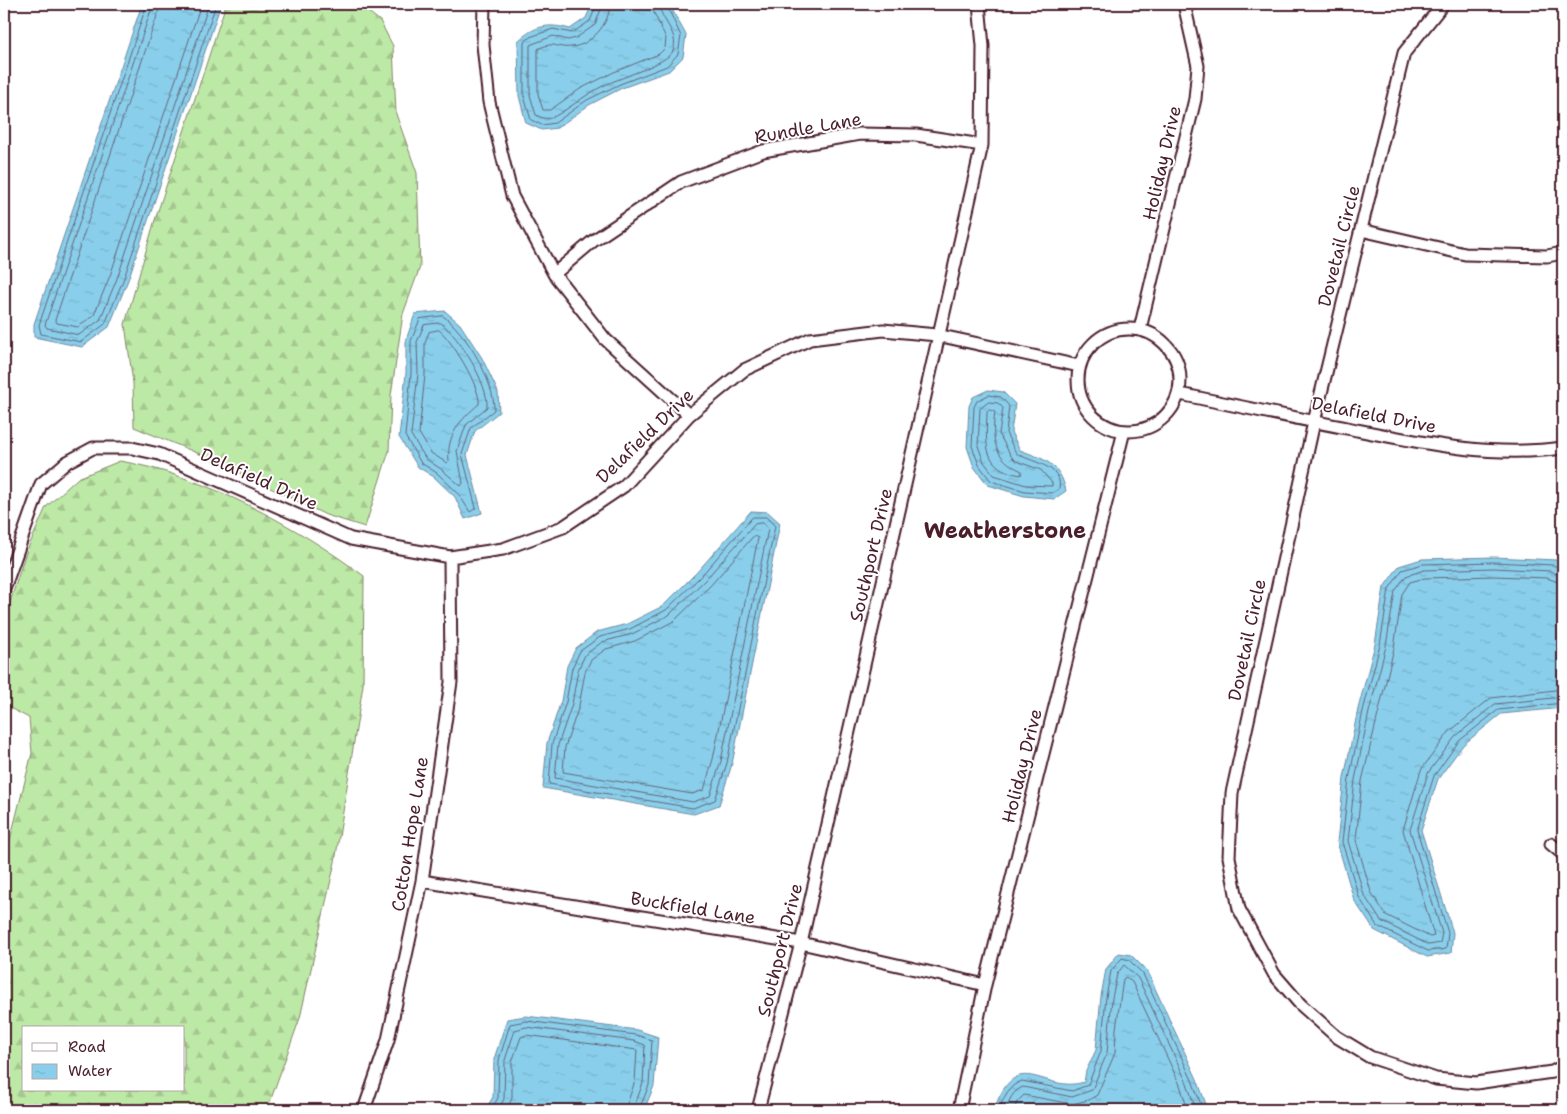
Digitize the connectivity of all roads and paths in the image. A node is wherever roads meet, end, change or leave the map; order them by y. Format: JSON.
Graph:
{"nodes":[{"id":1,"x":484,"y":4,"type":"edge"},
{"id":2,"x":979,"y":4,"type":"edge"},
{"id":3,"x":1184,"y":4,"type":"edge"},
{"id":4,"x":1443,"y":4,"type":"edge"},
{"id":5,"x":982,"y":145,"type":"junction"},
{"id":6,"x":1361,"y":230,"type":"junction"},
{"id":7,"x":1563,"y":253,"type":"edge"},
{"id":8,"x":554,"y":274,"type":"junction"},
{"id":9,"x":1140,"y":329,"type":"junction"},
{"id":10,"x":937,"y":335,"type":"junction"},
{"id":11,"x":1079,"y":366,"type":"junction"},
{"id":12,"x":1180,"y":394,"type":"junction"},
{"id":13,"x":689,"y":415,"type":"junction"},
{"id":14,"x":1314,"y":422,"type":"junction"},
{"id":15,"x":1124,"y":431,"type":"junction"},
{"id":16,"x":1563,"y":448,"type":"edge"},
{"id":17,"x":450,"y":558,"type":"junction"},
{"id":18,"x":4,"y":589,"type":"edge"},
{"id":19,"x":1551,"y":844,"type":"dead end"},
{"id":20,"x":1563,"y":854,"type":"edge"},
{"id":21,"x":422,"y":881,"type":"junction"},
{"id":22,"x":801,"y":943,"type":"junction"},
{"id":23,"x":985,"y":985,"type":"junction"},
{"id":24,"x":1563,"y":1066,"type":"edge"},
{"id":25,"x":364,"y":1110,"type":"edge"},
{"id":26,"x":758,"y":1110,"type":"edge"},
{"id":27,"x":960,"y":1110,"type":"edge"}],
"edges":[{"from":1,"to":8,"type":"street"},
{"from":2,"to":5,"type":"street","name":"Southport Drive"},
{"from":3,"to":9,"type":"street","name":"Holiday Drive"},
{"from":4,"to":6,"type":"street","name":"Dovetail Circle"},
{"from":5,"to":8,"type":"street","name":"Rundle Lane"},
{"from":5,"to":10,"type":"street","name":"Southport Drive"},
{"from":6,"to":7,"type":"street"},
{"from":6,"to":14,"type":"street","name":"Dovetail Circle"},
{"from":8,"to":13,"type":"street"},
{"from":9,"to":11,"type":"street"},
{"from":9,"to":12,"type":"street"},
{"from":10,"to":11,"type":"street","name":"Delafield Drive"},
{"from":10,"to":13,"type":"street","name":"Delafield Drive"},
{"from":10,"to":22,"type":"street","name":"Southport Drive"},
{"from":11,"to":15,"type":"street"},
{"from":12,"to":14,"type":"street","name":"Delafield Drive"},
{"from":12,"to":15,"type":"street"},
{"from":13,"to":17,"type":"street","name":"Delafield Drive"},
{"from":14,"to":16,"type":"street","name":"Delafield Drive"},
{"from":14,"to":24,"type":"street","name":"Dovetail Circle"},
{"from":15,"to":23,"type":"street","name":"Holiday Drive"},
{"from":17,"to":18,"type":"street","name":"Delafield Drive"},
{"from":17,"to":21,"type":"street","name":"Cotton Hope Lane"},
{"from":19,"to":20,"type":"street"},
{"from":21,"to":22,"type":"street","name":"Buckfield Lane"},
{"from":21,"to":25,"type":"street","name":"Cotton Hope Lane"},
{"from":22,"to":23,"type":"street","name":"Buckfield Lane"},
{"from":22,"to":26,"type":"street","name":"Southport Drive"},
{"from":23,"to":27,"type":"street","name":"Holiday Drive"}]}
